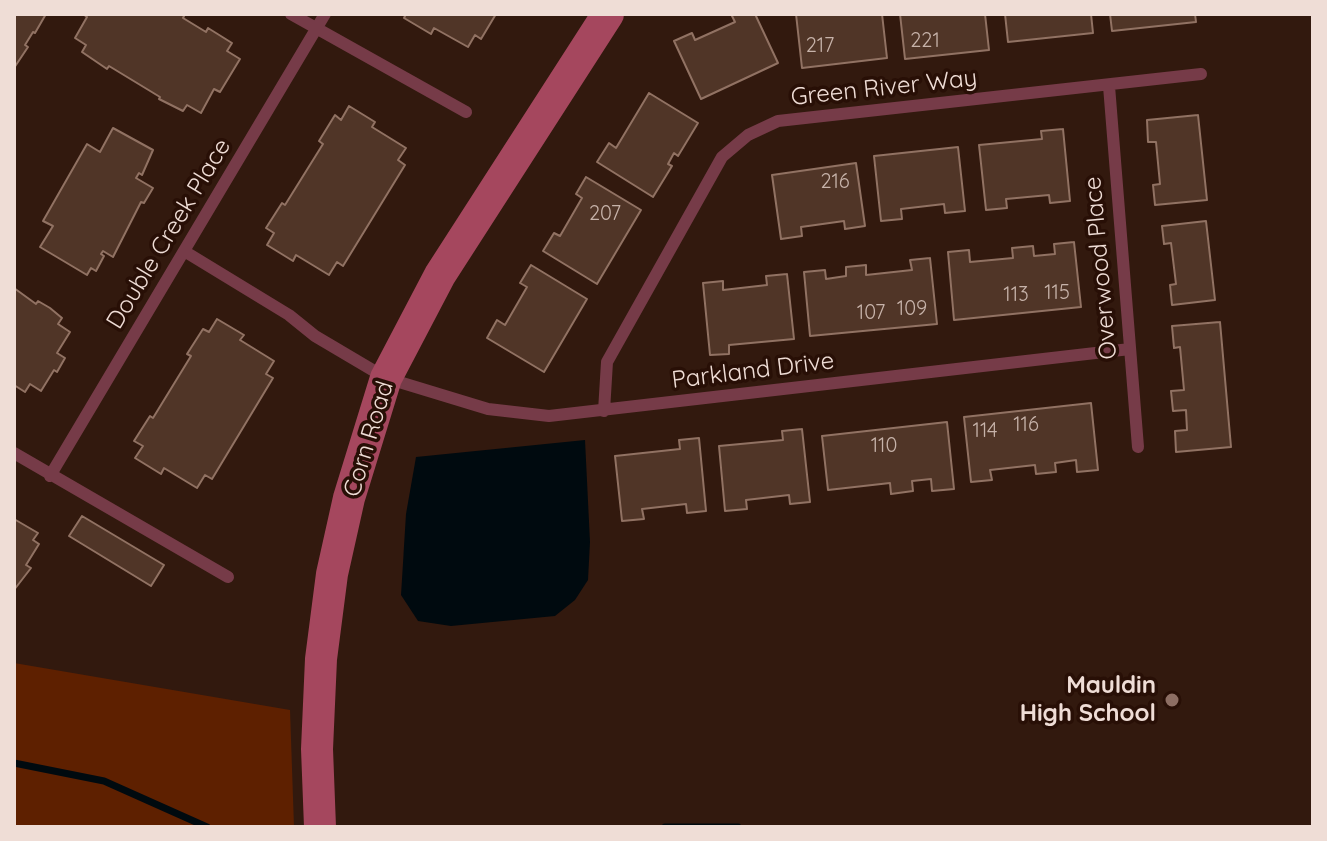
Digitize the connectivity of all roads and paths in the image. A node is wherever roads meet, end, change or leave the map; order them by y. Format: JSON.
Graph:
{"nodes":[{"id":1,"x":291,"y":14,"type":"edge"},
{"id":2,"x":325,"y":14,"type":"edge"},
{"id":3,"x":608,"y":14,"type":"edge"},
{"id":4,"x":317,"y":28,"type":"junction"},
{"id":5,"x":1201,"y":74,"type":"dead end"},
{"id":6,"x":1109,"y":86,"type":"junction"},
{"id":7,"x":466,"y":112,"type":"dead end"},
{"id":8,"x":184,"y":251,"type":"junction"},
{"id":9,"x":1130,"y":349,"type":"junction"},
{"id":10,"x":386,"y":378,"type":"junction"},
{"id":11,"x":604,"y":411,"type":"junction"},
{"id":12,"x":1138,"y":447,"type":"dead end"},
{"id":13,"x":14,"y":453,"type":"edge"},
{"id":14,"x":50,"y":476,"type":"junction"},
{"id":15,"x":228,"y":577,"type":"dead end"},
{"id":16,"x":320,"y":827,"type":"edge"}],
"edges":[{"from":1,"to":4,"type":"lane"},
{"from":2,"to":4,"type":"lane","name":"Double Creek Place"},
{"from":3,"to":10,"type":"street","name":"Corn Road"},
{"from":4,"to":7,"type":"lane"},
{"from":4,"to":8,"type":"lane","name":"Double Creek Place"},
{"from":5,"to":6,"type":"lane","name":"Green River Way"},
{"from":6,"to":9,"type":"lane","name":"Overwood Place"},
{"from":6,"to":11,"type":"lane","name":"Green River Way"},
{"from":8,"to":10,"type":"lane","name":"Parkland Drive"},
{"from":8,"to":14,"type":"lane","name":"Double Creek Place"},
{"from":9,"to":11,"type":"lane","name":"Parkland Drive"},
{"from":9,"to":12,"type":"lane","name":"Overwood Place"},
{"from":10,"to":11,"type":"lane","name":"Parkland Drive"},
{"from":10,"to":16,"type":"street","name":"Corn Road"},
{"from":13,"to":14,"type":"lane"},
{"from":14,"to":15,"type":"lane"}]}
